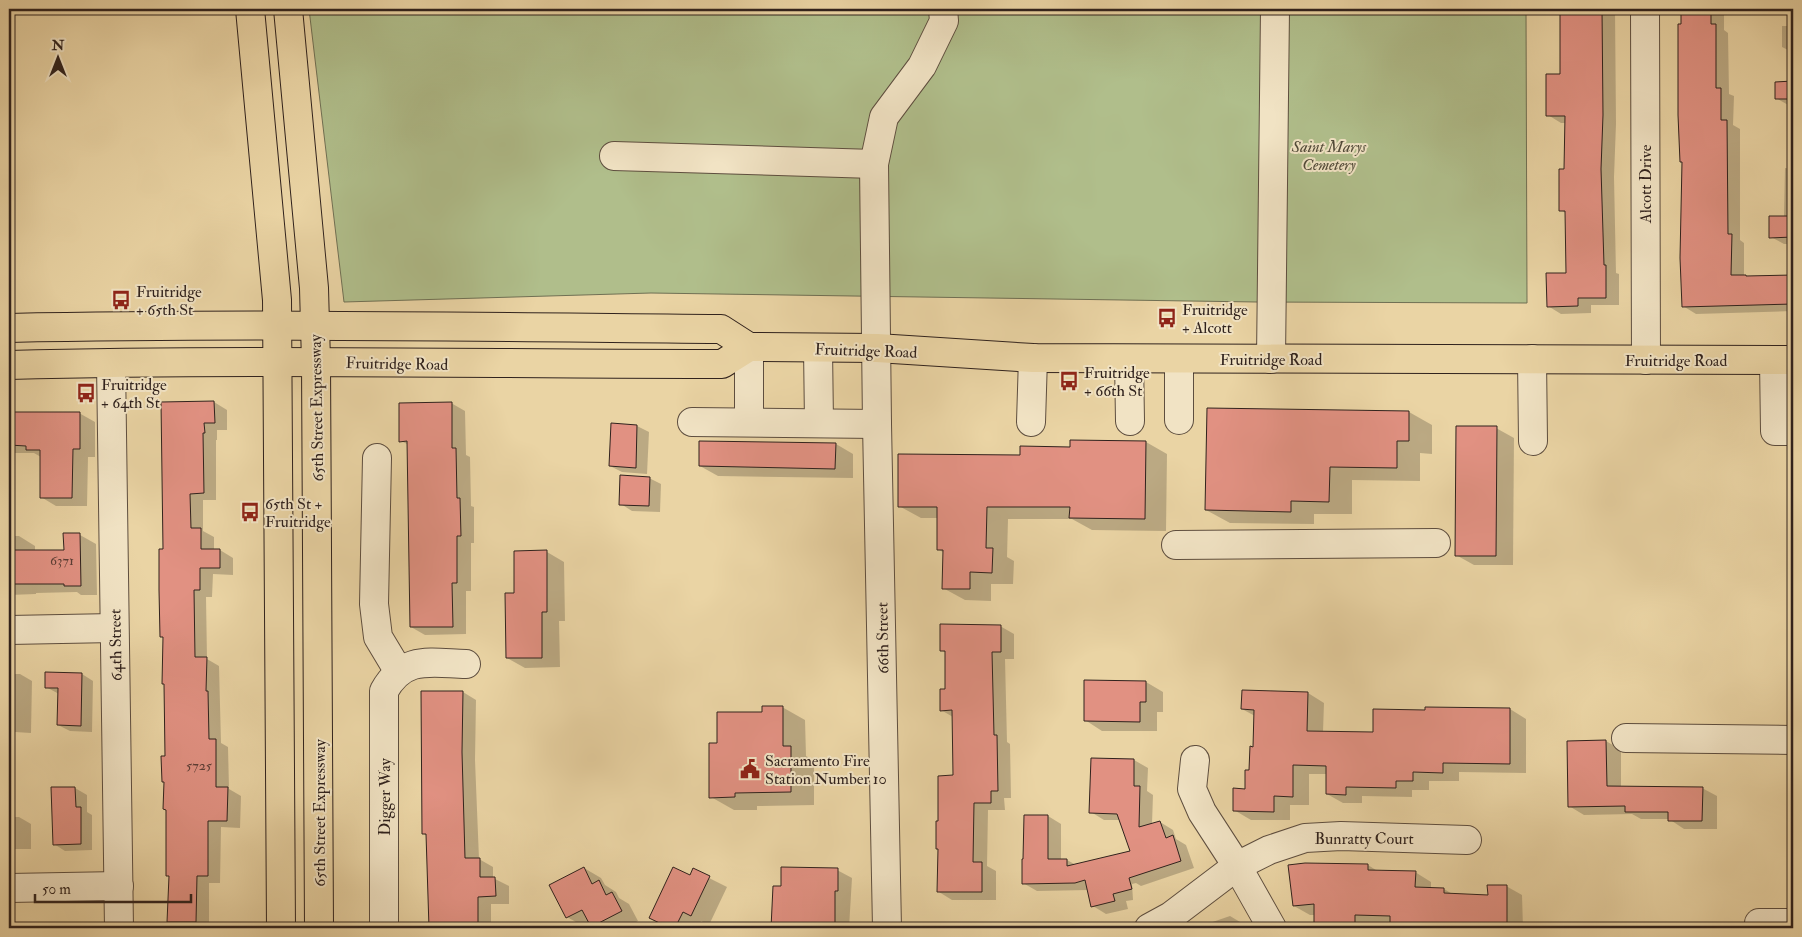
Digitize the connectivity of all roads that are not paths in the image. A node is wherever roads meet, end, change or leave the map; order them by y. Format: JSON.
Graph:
{"nodes":[{"id":1,"x":250,"y":9,"type":"edge"},
{"id":2,"x":288,"y":9,"type":"edge"},
{"id":3,"x":943,"y":9,"type":"edge"},
{"id":4,"x":1275,"y":9,"type":"edge"},
{"id":5,"x":1645,"y":9,"type":"edge"},
{"id":6,"x":614,"y":156,"type":"dead end"},
{"id":7,"x":874,"y":164,"type":"junction"},
{"id":8,"x":277,"y":326,"type":"junction"},
{"id":9,"x":315,"y":326,"type":"junction"},
{"id":10,"x":9,"y":328,"type":"edge"},
{"id":11,"x":749,"y":347,"type":"junction"},
{"id":12,"x":818,"y":348,"type":"junction"},
{"id":13,"x":877,"y":348,"type":"junction"},
{"id":14,"x":1033,"y":358,"type":"junction"},
{"id":15,"x":1129,"y":359,"type":"junction"},
{"id":16,"x":1179,"y":359,"type":"junction"},
{"id":17,"x":1271,"y":359,"type":"junction"},
{"id":18,"x":1532,"y":359,"type":"junction"},
{"id":19,"x":1646,"y":360,"type":"junction"},
{"id":20,"x":1784,"y":360,"type":"edge"},
{"id":21,"x":111,"y":362,"type":"junction"},
{"id":22,"x":278,"y":362,"type":"junction"},
{"id":23,"x":316,"y":362,"type":"junction"},
{"id":24,"x":9,"y":365,"type":"edge"},
{"id":25,"x":1179,"y":420,"type":"dead end"},
{"id":26,"x":1130,"y":421,"type":"dead end"},
{"id":27,"x":692,"y":422,"type":"dead end"},
{"id":28,"x":749,"y":422,"type":"junction"},
{"id":29,"x":1031,"y":422,"type":"dead end"},
{"id":30,"x":819,"y":423,"type":"junction"},
{"id":31,"x":877,"y":424,"type":"junction"},
{"id":32,"x":1793,"y":431,"type":"edge"},
{"id":33,"x":1533,"y":441,"type":"dead end"},
{"id":34,"x":377,"y":458,"type":"dead end"},
{"id":35,"x":1436,"y":543,"type":"dead end"},
{"id":36,"x":1176,"y":545,"type":"dead end"},
{"id":37,"x":114,"y":628,"type":"junction"},
{"id":38,"x":9,"y":630,"type":"edge"},
{"id":39,"x":466,"y":664,"type":"dead end"},
{"id":40,"x":399,"y":672,"type":"junction"},
{"id":41,"x":1626,"y":738,"type":"dead end"},
{"id":42,"x":1793,"y":740,"type":"edge"},
{"id":43,"x":1195,"y":760,"type":"dead end"},
{"id":44,"x":1467,"y":840,"type":"dead end"},
{"id":45,"x":1237,"y":866,"type":"junction"},
{"id":46,"x":119,"y":886,"type":"junction"},
{"id":47,"x":9,"y":888,"type":"edge"},
{"id":48,"x":1793,"y":923,"type":"edge"},
{"id":49,"x":1759,"y":924,"type":"dead end"},
{"id":50,"x":119,"y":928,"type":"edge"},
{"id":51,"x":281,"y":928,"type":"edge"},
{"id":52,"x":320,"y":928,"type":"edge"},
{"id":53,"x":384,"y":928,"type":"edge"},
{"id":54,"x":888,"y":928,"type":"edge"},
{"id":55,"x":1149,"y":928,"type":"edge"},
{"id":56,"x":1272,"y":928,"type":"edge"}],
"edges":[{"from":1,"to":8,"type":"main road"},
{"from":2,"to":9,"type":"main road","name":"65th Street Expressway"},
{"from":3,"to":7,"type":"street","name":"66th Street"},
{"from":4,"to":17,"type":"street"},
{"from":5,"to":19,"type":"street","name":"Alcott Drive"},
{"from":6,"to":7,"type":"street"},
{"from":7,"to":13,"type":"street","name":"66th Street"},
{"from":8,"to":9,"type":"main road"},
{"from":8,"to":10,"type":"main road"},
{"from":8,"to":22,"type":"main road"},
{"from":9,"to":11,"type":"main road"},
{"from":9,"to":23,"type":"main road","name":"65th Street Expressway"},
{"from":11,"to":12,"type":"main road","name":"Fruitridge Road"},
{"from":11,"to":23,"type":"main road","name":"Fruitridge Road"},
{"from":11,"to":28,"type":"street"},
{"from":12,"to":13,"type":"main road","name":"Fruitridge Road"},
{"from":12,"to":30,"type":"street"},
{"from":13,"to":14,"type":"main road","name":"Fruitridge Road"},
{"from":13,"to":31,"type":"street","name":"66th Street"},
{"from":14,"to":15,"type":"main road","name":"Fruitridge Road"},
{"from":14,"to":29,"type":"street"},
{"from":15,"to":16,"type":"main road","name":"Fruitridge Road"},
{"from":15,"to":26,"type":"street"},
{"from":16,"to":17,"type":"main road","name":"Fruitridge Road"},
{"from":16,"to":25,"type":"street"},
{"from":17,"to":18,"type":"main road","name":"Fruitridge Road"},
{"from":18,"to":19,"type":"main road","name":"Fruitridge Road"},
{"from":18,"to":33,"type":"street"},
{"from":19,"to":20,"type":"main road","name":"Fruitridge Road"},
{"from":20,"to":32,"type":"street"},
{"from":21,"to":22,"type":"main road","name":"Fruitridge Road"},
{"from":21,"to":24,"type":"main road","name":"Fruitridge Road"},
{"from":21,"to":37,"type":"street","name":"64th Street"},
{"from":22,"to":23,"type":"main road","name":"Fruitridge Road"},
{"from":22,"to":51,"type":"main road"},
{"from":23,"to":52,"type":"main road","name":"65th Street Expressway"},
{"from":27,"to":28,"type":"street"},
{"from":28,"to":30,"type":"street"},
{"from":30,"to":31,"type":"street"},
{"from":31,"to":54,"type":"street","name":"66th Street"},
{"from":34,"to":40,"type":"street"},
{"from":35,"to":36,"type":"street"},
{"from":37,"to":38,"type":"street"},
{"from":37,"to":46,"type":"street","name":"64th Street"},
{"from":39,"to":40,"type":"street"},
{"from":40,"to":53,"type":"street","name":"Digger Way"},
{"from":41,"to":42,"type":"street"},
{"from":43,"to":45,"type":"street"},
{"from":44,"to":45,"type":"street","name":"Bunratty Court"},
{"from":45,"to":55,"type":"street","name":"Bunratty Court"},
{"from":45,"to":56,"type":"street"},
{"from":46,"to":47,"type":"street"},
{"from":46,"to":50,"type":"street","name":"64th Street"},
{"from":48,"to":49,"type":"street"}]}
